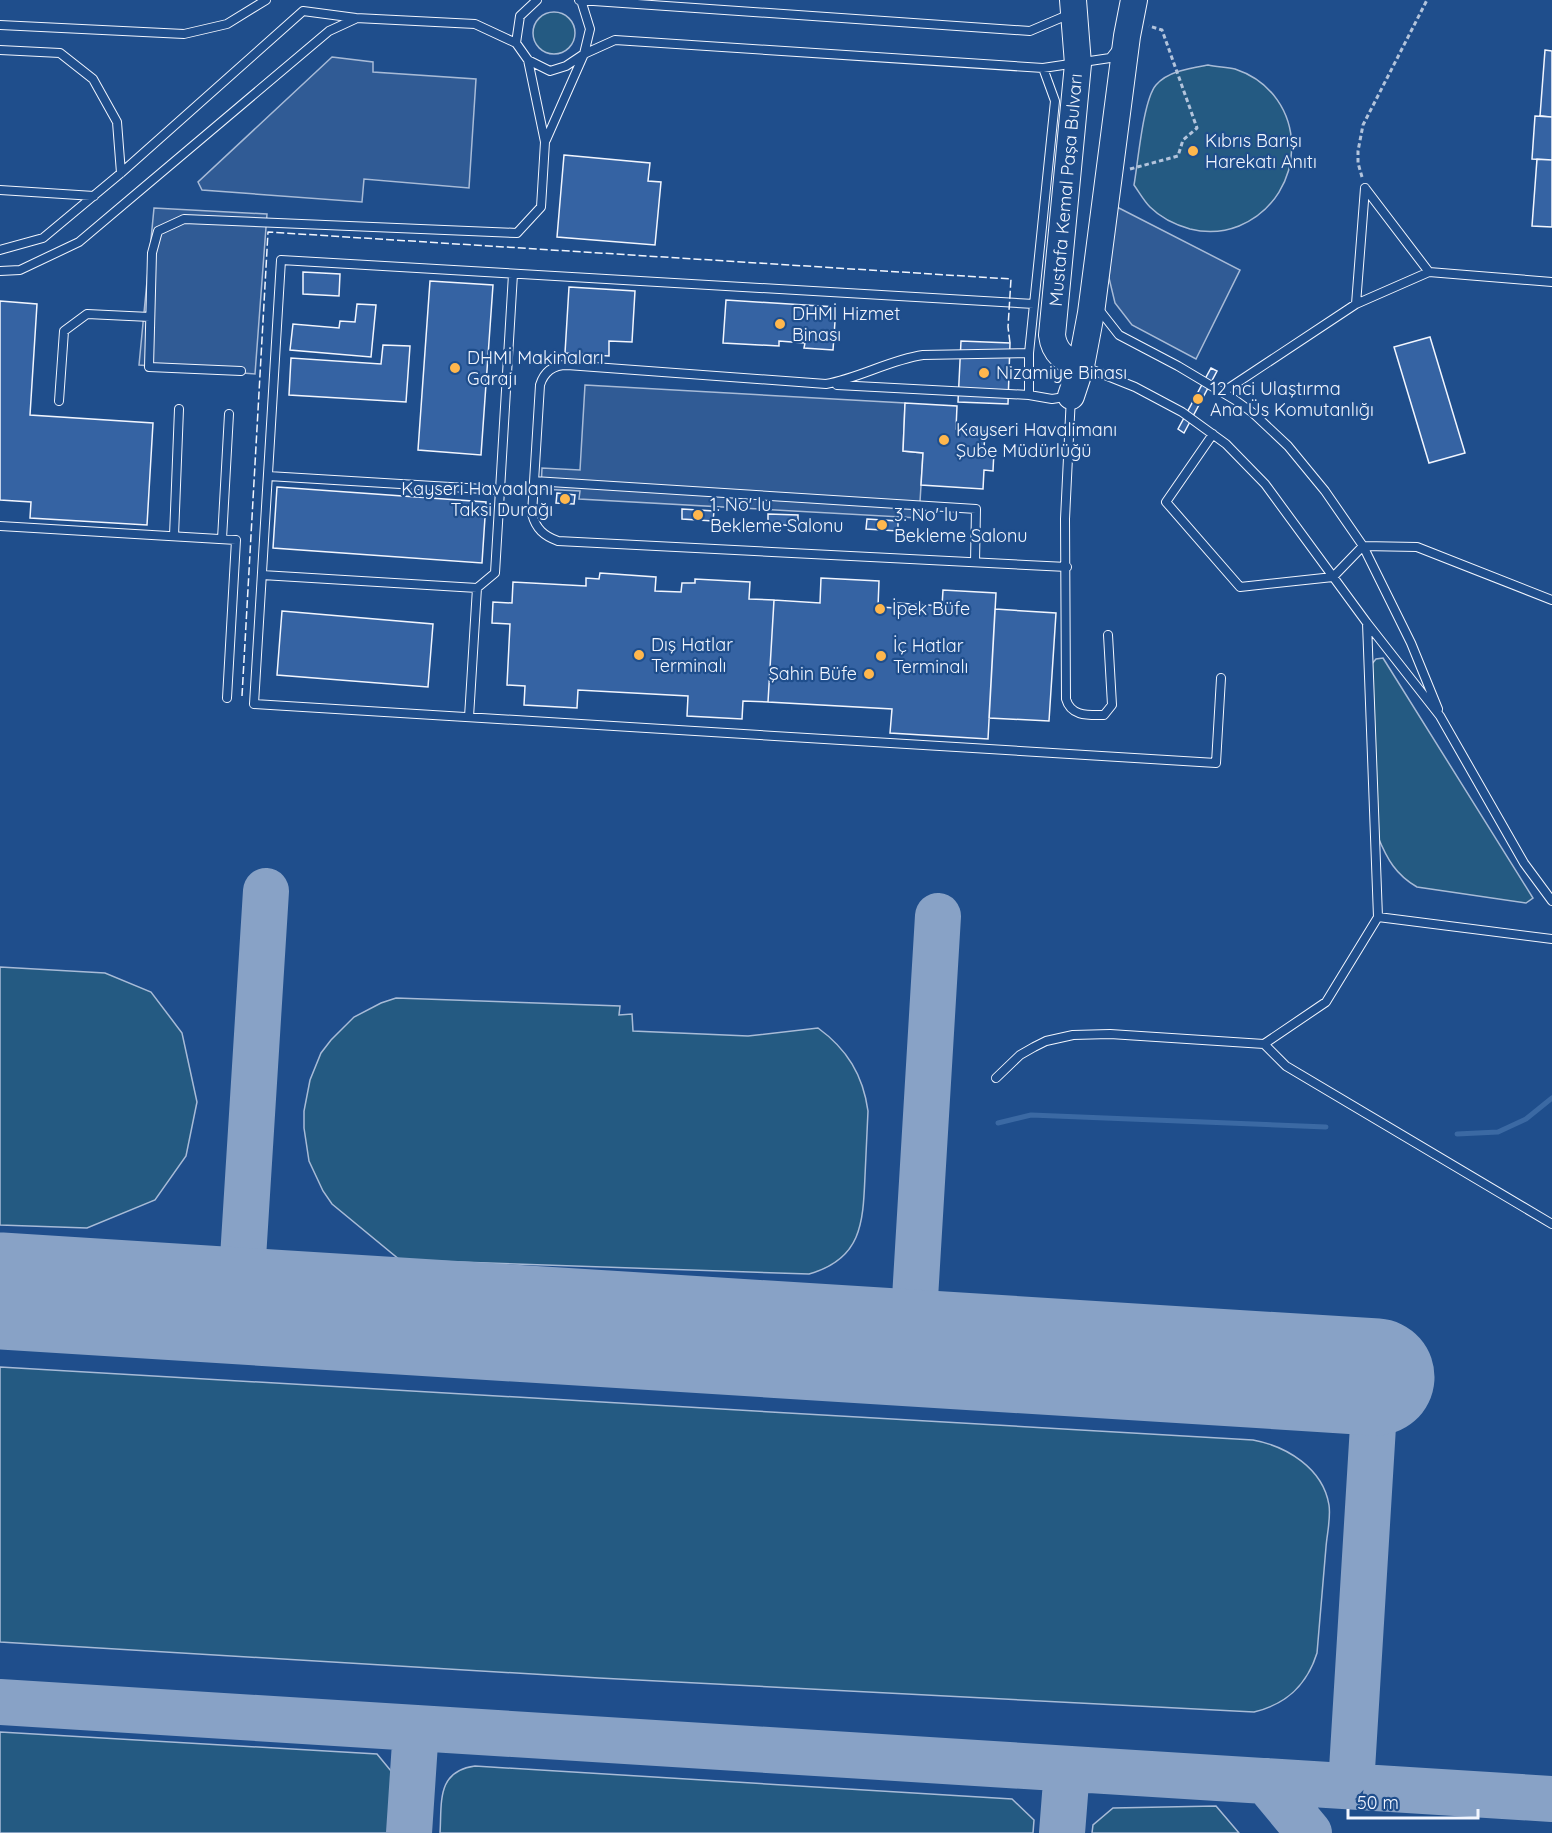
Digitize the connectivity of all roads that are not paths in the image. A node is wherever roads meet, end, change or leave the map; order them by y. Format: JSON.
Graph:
{"nodes":[{"id":1,"x":266,"y":0,"type":"edge"},
{"id":2,"x":537,"y":0,"type":"edge"},
{"id":3,"x":580,"y":0,"type":"edge"},
{"id":4,"x":1074,"y":6,"type":"edge"},
{"id":5,"x":356,"y":18,"type":"junction"},
{"id":6,"x":1130,"y":19,"type":"edge"},
{"id":7,"x":0,"y":27,"type":"edge"},
{"id":8,"x":516,"y":43,"type":"junction"},
{"id":9,"x":0,"y":50,"type":"edge"},
{"id":10,"x":584,"y":54,"type":"junction"},
{"id":11,"x":528,"y":60,"type":"junction"},
{"id":12,"x":1078,"y":64,"type":"junction"},
{"id":13,"x":1042,"y":68,"type":"junction"},
{"id":14,"x":545,"y":142,"type":"junction"},
{"id":15,"x":121,"y":173,"type":"junction"},
{"id":16,"x":0,"y":190,"type":"edge"},
{"id":17,"x":94,"y":196,"type":"junction"},
{"id":18,"x":0,"y":250,"type":"edge"},
{"id":19,"x":0,"y":271,"type":"edge"},
{"id":20,"x":1429,"y":272,"type":"junction"},
{"id":21,"x":513,"y":274,"type":"junction"},
{"id":22,"x":1552,"y":282,"type":"edge"},
{"id":23,"x":1092,"y":301,"type":"junction"},
{"id":24,"x":1034,"y":304,"type":"junction"},
{"id":25,"x":1356,"y":304,"type":"junction"},
{"id":26,"x":150,"y":317,"type":"junction"},
{"id":27,"x":1029,"y":353,"type":"junction"},
{"id":28,"x":1081,"y":366,"type":"junction"},
{"id":29,"x":241,"y":371,"type":"dead end"},
{"id":30,"x":826,"y":384,"type":"junction"},
{"id":31,"x":1222,"y":393,"type":"junction"},
{"id":32,"x":1029,"y":395,"type":"junction"},
{"id":33,"x":1071,"y":396,"type":"junction"},
{"id":34,"x":59,"y":401,"type":"dead end"},
{"id":35,"x":179,"y":409,"type":"dead end"},
{"id":36,"x":229,"y":414,"type":"dead end"},
{"id":37,"x":1213,"y":434,"type":"junction"},
{"id":38,"x":268,"y":476,"type":"junction"},
{"id":39,"x":534,"y":481,"type":"junction"},
{"id":40,"x":500,"y":490,"type":"junction"},
{"id":41,"x":0,"y":526,"type":"edge"},
{"id":42,"x":174,"y":536,"type":"junction"},
{"id":43,"x":222,"y":539,"type":"junction"},
{"id":44,"x":1363,"y":546,"type":"junction"},
{"id":45,"x":975,"y":562,"type":"junction"},
{"id":46,"x":1067,"y":567,"type":"junction"},
{"id":47,"x":262,"y":575,"type":"junction"},
{"id":48,"x":1334,"y":577,"type":"junction"},
{"id":49,"x":477,"y":588,"type":"junction"},
{"id":50,"x":1552,"y":600,"type":"edge"},
{"id":51,"x":1366,"y":623,"type":"junction"},
{"id":52,"x":1108,"y":635,"type":"dead end"},
{"id":53,"x":1221,"y":678,"type":"dead end"},
{"id":54,"x":227,"y":699,"type":"dead end"},
{"id":55,"x":1440,"y":716,"type":"junction"},
{"id":56,"x":469,"y":717,"type":"junction"},
{"id":57,"x":1552,"y":901,"type":"edge"},
{"id":58,"x":1378,"y":917,"type":"junction"},
{"id":59,"x":1552,"y":939,"type":"edge"},
{"id":60,"x":1264,"y":1044,"type":"junction"},
{"id":61,"x":996,"y":1078,"type":"dead end"},
{"id":62,"x":1552,"y":1224,"type":"edge"}],
"edges":[{"from":1,"to":7,"type":"lane"},
{"from":2,"to":8,"type":"lane"},
{"from":3,"to":4,"type":"lane"},
{"from":3,"to":10,"type":"lane"},
{"from":4,"to":12,"type":"main road","name":"Mustafa Kemal Paşa Bulvarı"},
{"from":5,"to":8,"type":"lane"},
{"from":5,"to":15,"type":"lane"},
{"from":5,"to":19,"type":"lane"},
{"from":6,"to":12,"type":"lane"},
{"from":6,"to":23,"type":"main road","name":"Mustafa Kemal Paşa Bulvarı"},
{"from":8,"to":11,"type":"lane"},
{"from":9,"to":15,"type":"lane"},
{"from":10,"to":11,"type":"lane"},
{"from":10,"to":13,"type":"lane"},
{"from":10,"to":14,"type":"lane"},
{"from":11,"to":14,"type":"lane"},
{"from":12,"to":13,"type":"lane"},
{"from":12,"to":28,"type":"main road","name":"Mustafa Kemal Paşa Bulvarı"},
{"from":13,"to":24,"type":"lane"},
{"from":14,"to":26,"type":"lane"},
{"from":15,"to":17,"type":"lane"},
{"from":16,"to":17,"type":"lane"},
{"from":17,"to":18,"type":"lane"},
{"from":20,"to":22,"type":"lane"},
{"from":20,"to":25,"type":"lane"},
{"from":20,"to":25,"type":"lane"},
{"from":21,"to":24,"type":"lane"},
{"from":21,"to":38,"type":"lane"},
{"from":21,"to":40,"type":"lane"},
{"from":23,"to":28,"type":"main road","name":"Mustafa Kemal Paşa Bulvarı"},
{"from":23,"to":31,"type":"lane"},
{"from":24,"to":27,"type":"lane"},
{"from":25,"to":31,"type":"lane"},
{"from":26,"to":29,"type":"lane"},
{"from":26,"to":34,"type":"lane"},
{"from":27,"to":30,"type":"lane"},
{"from":27,"to":32,"type":"lane"},
{"from":28,"to":33,"type":"main road","name":"Mustafa Kemal Paşa Bulvarı"},
{"from":28,"to":37,"type":"lane"},
{"from":30,"to":32,"type":"lane"},
{"from":30,"to":39,"type":"lane"},
{"from":31,"to":44,"type":"lane"},
{"from":32,"to":33,"type":"lane"},
{"from":33,"to":46,"type":"lane"},
{"from":35,"to":42,"type":"lane"},
{"from":36,"to":43,"type":"lane"},
{"from":37,"to":48,"type":"lane"},
{"from":37,"to":48,"type":"lane"},
{"from":38,"to":40,"type":"lane"},
{"from":38,"to":47,"type":"lane"},
{"from":39,"to":45,"type":"lane"},
{"from":39,"to":45,"type":"lane"},
{"from":40,"to":49,"type":"lane"},
{"from":41,"to":42,"type":"lane"},
{"from":42,"to":43,"type":"lane"},
{"from":43,"to":54,"type":"lane"},
{"from":44,"to":48,"type":"lane"},
{"from":44,"to":50,"type":"lane"},
{"from":44,"to":55,"type":"lane"},
{"from":45,"to":46,"type":"lane"},
{"from":46,"to":52,"type":"lane"},
{"from":47,"to":49,"type":"lane"},
{"from":47,"to":56,"type":"lane"},
{"from":48,"to":51,"type":"lane"},
{"from":49,"to":56,"type":"lane"},
{"from":51,"to":55,"type":"lane"},
{"from":51,"to":58,"type":"lane"},
{"from":53,"to":56,"type":"lane"},
{"from":55,"to":57,"type":"lane"},
{"from":58,"to":59,"type":"lane"},
{"from":58,"to":60,"type":"lane"},
{"from":60,"to":61,"type":"lane"},
{"from":60,"to":62,"type":"lane"}]}
